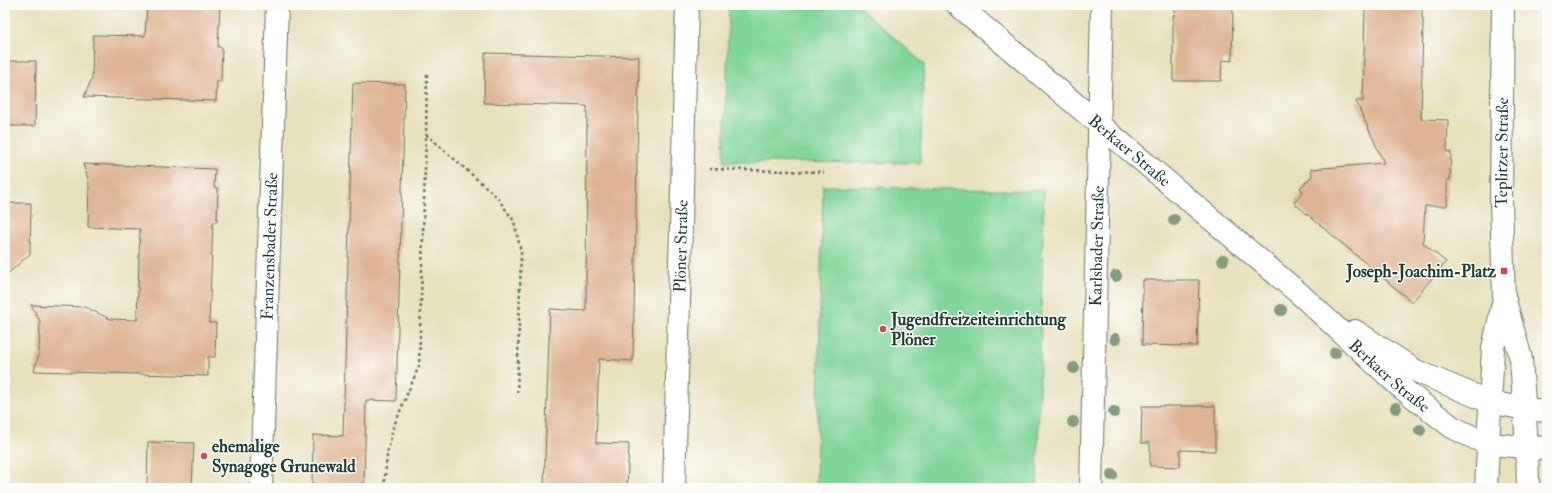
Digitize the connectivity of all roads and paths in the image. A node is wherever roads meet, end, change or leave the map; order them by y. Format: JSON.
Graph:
{"nodes":[{"id":1,"x":277,"y":5,"type":"edge"},
{"id":2,"x":687,"y":5,"type":"edge"},
{"id":3,"x":958,"y":5,"type":"edge"},
{"id":4,"x":1102,"y":5,"type":"edge"},
{"id":5,"x":1503,"y":5,"type":"edge"},
{"id":6,"x":427,"y":74,"type":"dead end"},
{"id":7,"x":1100,"y":125,"type":"junction"},
{"id":8,"x":426,"y":134,"type":"junction"},
{"id":9,"x":702,"y":168,"type":"dead end"},
{"id":10,"x":824,"y":172,"type":"dead end"},
{"id":11,"x":1301,"y":295,"type":"junction"},
{"id":12,"x":1504,"y":299,"type":"junction"},
{"id":13,"x":517,"y":396,"type":"dead end"},
{"id":14,"x":1490,"y":402,"type":"junction"},
{"id":15,"x":1525,"y":409,"type":"junction"},
{"id":16,"x":1547,"y":411,"type":"edge"},
{"id":17,"x":1487,"y":444,"type":"junction"},
{"id":18,"x":1537,"y":447,"type":"edge"},
{"id":19,"x":262,"y":488,"type":"edge"},
{"id":20,"x":384,"y":488,"type":"edge"},
{"id":21,"x":674,"y":488,"type":"edge"},
{"id":22,"x":1091,"y":488,"type":"edge"},
{"id":23,"x":1486,"y":488,"type":"edge"},
{"id":24,"x":1528,"y":488,"type":"edge"}],
"edges":[{"from":1,"to":19,"type":"street","name":"Franzensbader Straße"},
{"from":2,"to":21,"type":"street","name":"Plöner Straße"},
{"from":3,"to":7,"type":"street","name":"Berkaer Straße"},
{"from":4,"to":7,"type":"street","name":"Karlsbader Straße"},
{"from":5,"to":12,"type":"street","name":"Teplitzer Straße"},
{"from":6,"to":8,"type":"path"},
{"from":7,"to":11,"type":"street","name":"Berkaer Straße"},
{"from":7,"to":22,"type":"street","name":"Karlsbader Straße"},
{"from":8,"to":13,"type":"path"},
{"from":8,"to":20,"type":"path"},
{"from":9,"to":10,"type":"path"},
{"from":11,"to":14,"type":"street","name":"Berkaer Straße"},
{"from":11,"to":17,"type":"street","name":"Berkaer Straße"},
{"from":12,"to":14,"type":"street","name":"Teplitzer Straße"},
{"from":12,"to":15,"type":"street","name":"Teplitzer Straße"},
{"from":14,"to":15,"type":"street","name":"Berkaer Straße"},
{"from":14,"to":17,"type":"street","name":"Teplitzer Straße"},
{"from":15,"to":16,"type":"street","name":"Berkaer Straße"},
{"from":15,"to":18,"type":"street","name":"Teplitzer Straße"},
{"from":17,"to":18,"type":"street"},
{"from":17,"to":23,"type":"street","name":"Teplitzer Straße"},
{"from":18,"to":24,"type":"street","name":"Teplitzer Straße"}]}
